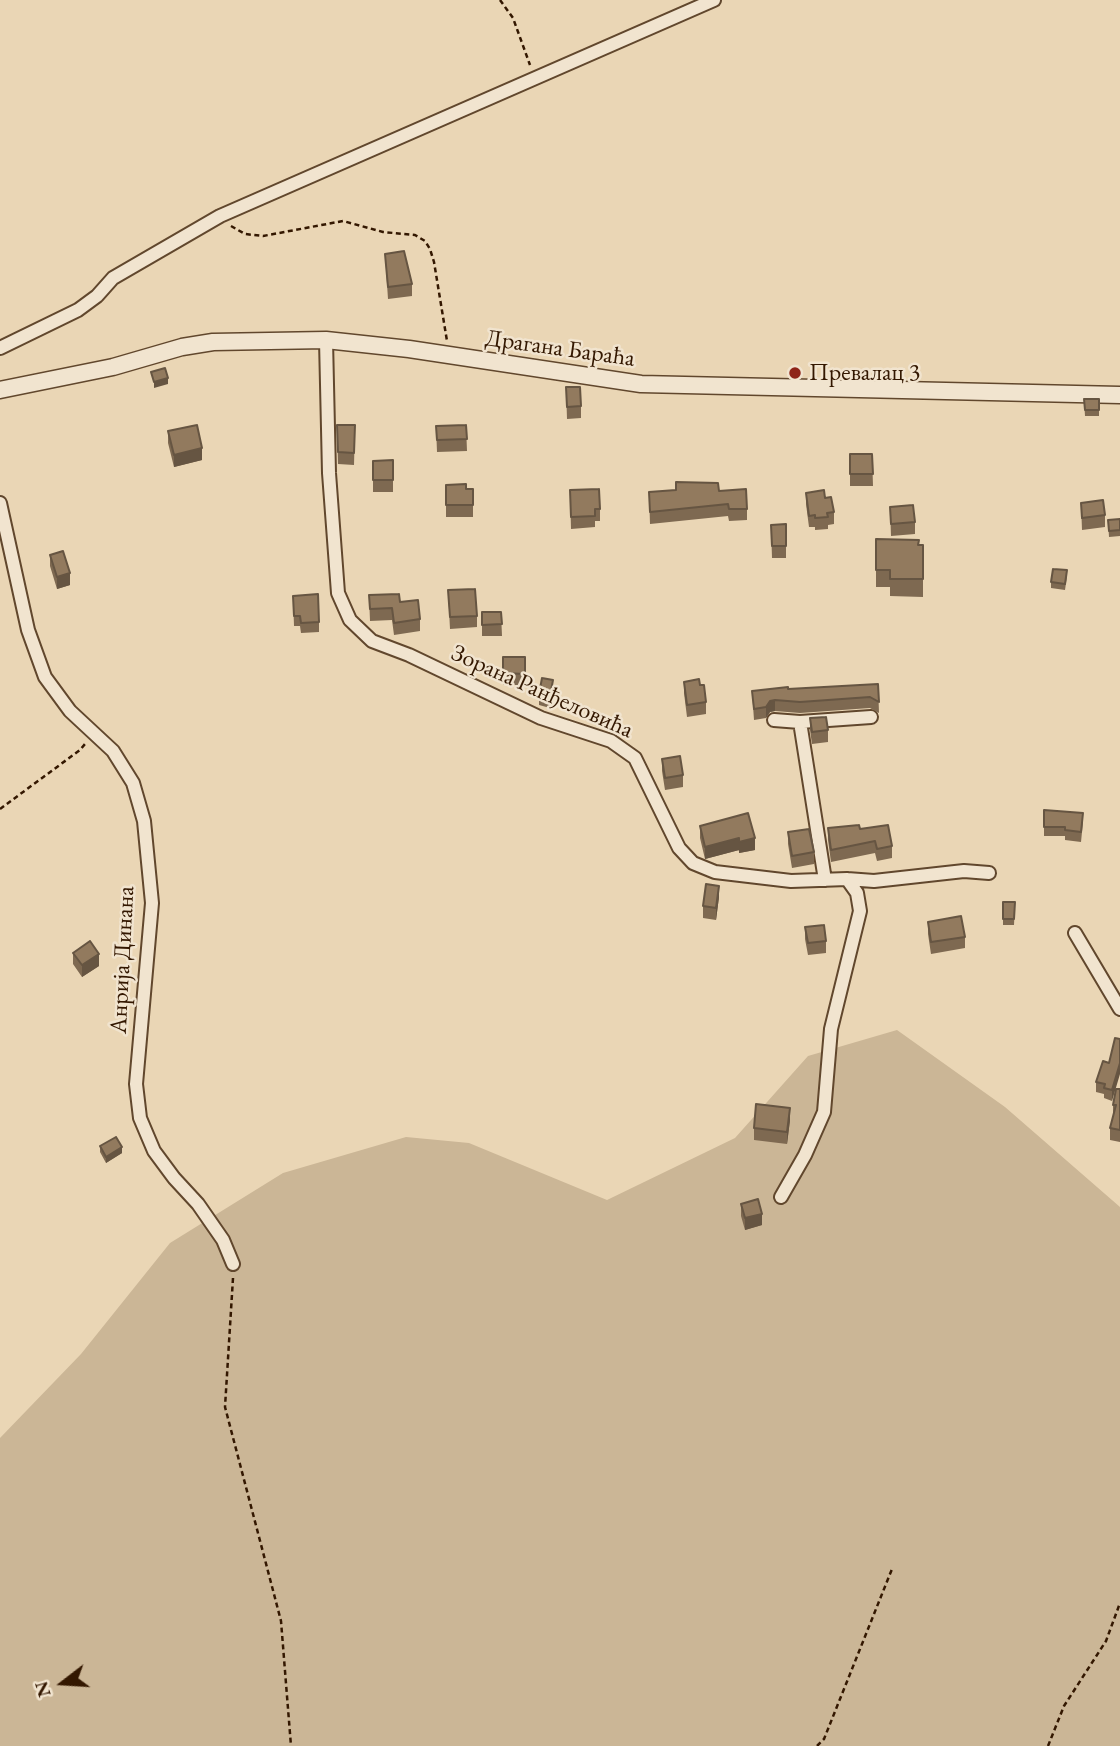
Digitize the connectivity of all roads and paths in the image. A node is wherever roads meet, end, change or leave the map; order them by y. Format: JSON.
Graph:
{"nodes":[{"id":1,"x":500,"y":0,"type":"edge"},
{"id":2,"x":713,"y":0,"type":"edge"},
{"id":3,"x":535,"y":78,"type":"junction"},
{"id":4,"x":219,"y":216,"type":"junction"},
{"id":5,"x":326,"y":340,"type":"junction"},
{"id":6,"x":0,"y":348,"type":"edge"},
{"id":7,"x":449,"y":355,"type":"junction"},
{"id":8,"x":0,"y":390,"type":"edge"},
{"id":9,"x":1120,"y":395,"type":"edge"},
{"id":10,"x":0,"y":503,"type":"edge"},
{"id":11,"x":871,"y":717,"type":"dead end"},
{"id":12,"x":774,"y":720,"type":"dead end"},
{"id":13,"x":800,"y":722,"type":"junction"},
{"id":14,"x":94,"y":733,"type":"junction"},
{"id":15,"x":0,"y":809,"type":"edge"},
{"id":16,"x":989,"y":873,"type":"dead end"},
{"id":17,"x":847,"y":879,"type":"junction"},
{"id":18,"x":825,"y":880,"type":"junction"},
{"id":19,"x":1075,"y":933,"type":"dead end"},
{"id":20,"x":1120,"y":1009,"type":"edge"},
{"id":21,"x":781,"y":1197,"type":"dead end"},
{"id":22,"x":233,"y":1264,"type":"joint"},
{"id":23,"x":892,"y":1569,"type":"dead end"},
{"id":24,"x":1120,"y":1603,"type":"edge"},
{"id":25,"x":291,"y":1746,"type":"edge"},
{"id":26,"x":817,"y":1746,"type":"edge"},
{"id":27,"x":1048,"y":1746,"type":"edge"}],
"edges":[{"from":1,"to":3,"type":"path"},
{"from":2,"to":3,"type":"street"},
{"from":3,"to":4,"type":"street"},
{"from":4,"to":6,"type":"street"},
{"from":4,"to":7,"type":"path"},
{"from":5,"to":7,"type":"street","name":"Драгана Бараћа"},
{"from":5,"to":8,"type":"street","name":"Драгана Бараћа"},
{"from":5,"to":18,"type":"street","name":"Зорана Ранђеловића"},
{"from":7,"to":9,"type":"street","name":"Драгана Бараћа"},
{"from":10,"to":14,"type":"street","name":"Анрија Динана"},
{"from":11,"to":13,"type":"street"},
{"from":12,"to":13,"type":"street"},
{"from":13,"to":18,"type":"street"},
{"from":14,"to":15,"type":"path"},
{"from":14,"to":22,"type":"street","name":"Анрија Динана"},
{"from":16,"to":17,"type":"street","name":"Зорана Ранђеловића"},
{"from":17,"to":18,"type":"street","name":"Зорана Ранђеловића"},
{"from":17,"to":21,"type":"street"},
{"from":19,"to":20,"type":"street"},
{"from":22,"to":25,"type":"path"},
{"from":23,"to":26,"type":"path"},
{"from":24,"to":27,"type":"path"}]}
